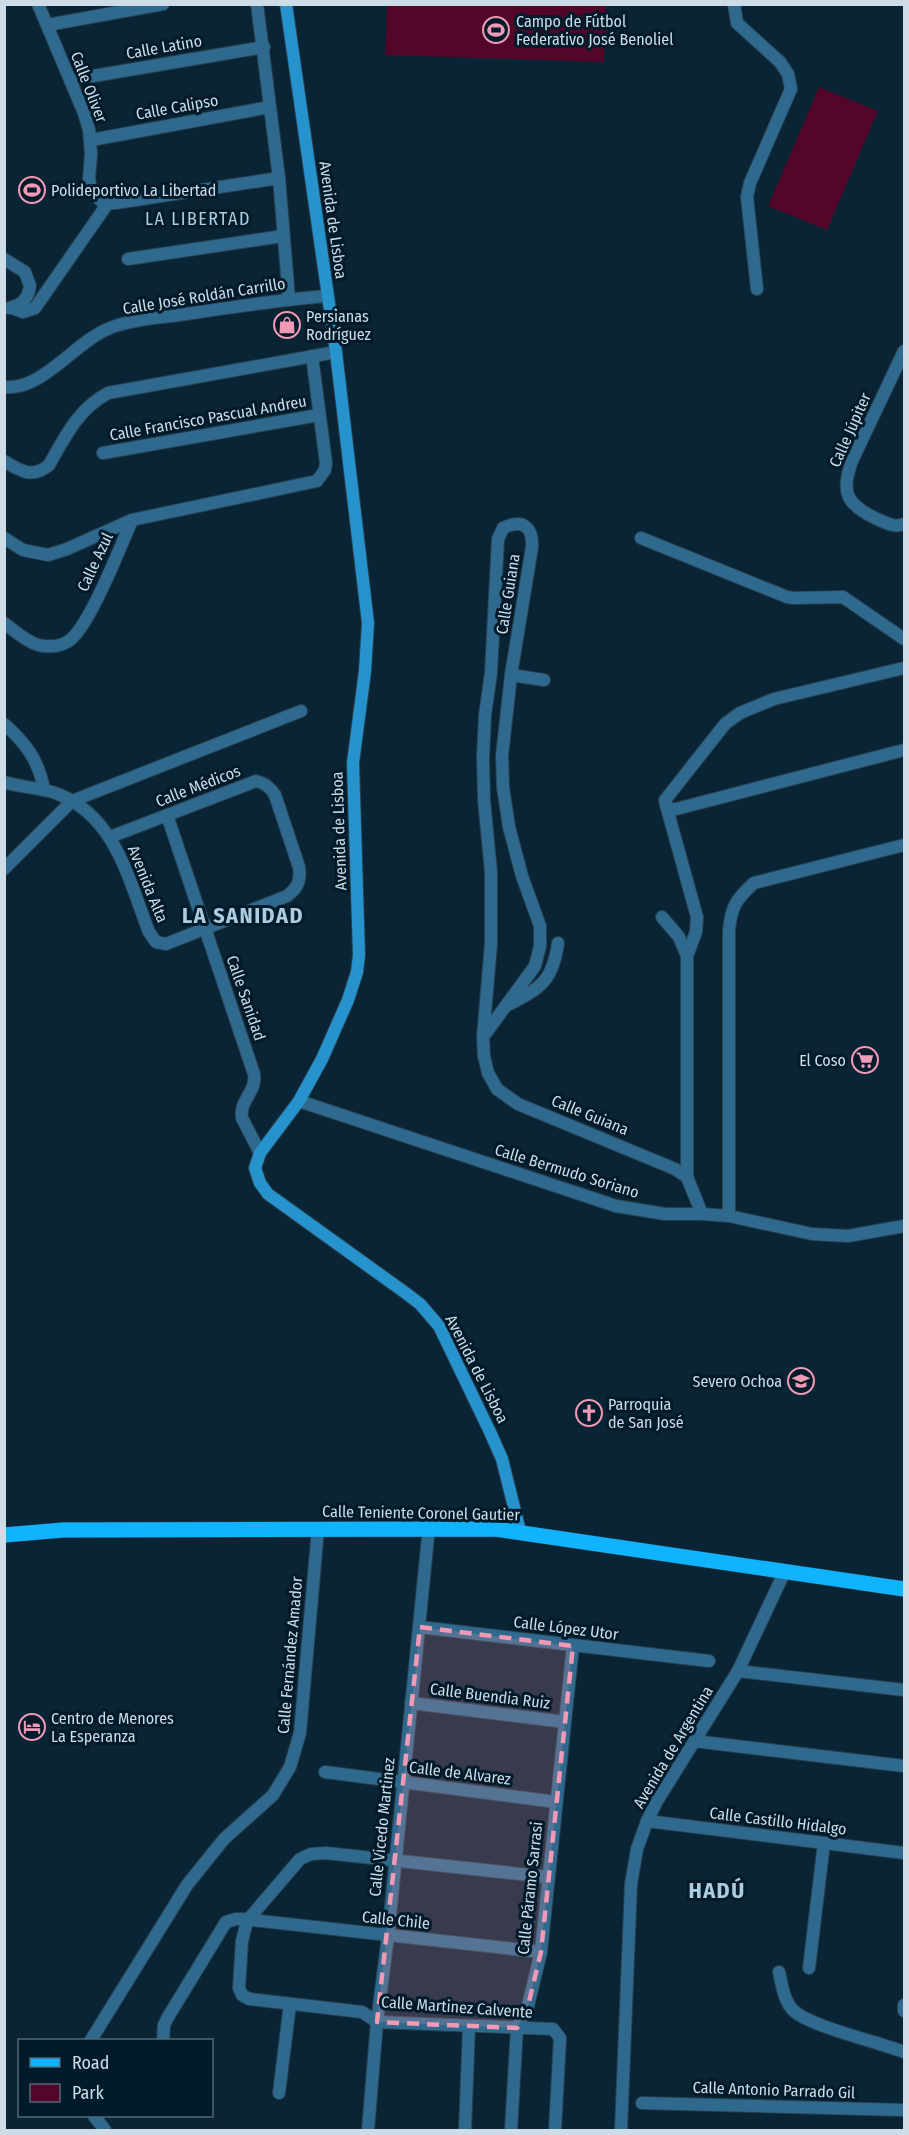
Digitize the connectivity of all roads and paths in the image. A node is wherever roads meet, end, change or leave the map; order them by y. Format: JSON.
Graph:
{"nodes":[{"id":1,"x":38,"y":4,"type":"edge"},
{"id":2,"x":163,"y":4,"type":"edge"},
{"id":3,"x":257,"y":4,"type":"edge"},
{"id":4,"x":286,"y":4,"type":"edge"},
{"id":5,"x":734,"y":4,"type":"edge"},
{"id":6,"x":47,"y":25,"type":"junction"},
{"id":7,"x":264,"y":47,"type":"junction"},
{"id":8,"x":70,"y":80,"type":"junction"},
{"id":9,"x":270,"y":107,"type":"junction"},
{"id":10,"x":91,"y":140,"type":"junction"},
{"id":11,"x":279,"y":178,"type":"junction"},
{"id":12,"x":112,"y":203,"type":"junction"},
{"id":13,"x":283,"y":236,"type":"junction"},
{"id":14,"x":4,"y":259,"type":"edge"},
{"id":15,"x":128,"y":259,"type":"dead end"},
{"id":16,"x":757,"y":289,"type":"dead end"},
{"id":17,"x":327,"y":296,"type":"junction"},
{"id":18,"x":289,"y":299,"type":"junction"},
{"id":19,"x":8,"y":308,"type":"edge"},
{"id":20,"x":904,"y":351,"type":"edge"},
{"id":21,"x":336,"y":352,"type":"junction"},
{"id":22,"x":312,"y":356,"type":"junction"},
{"id":23,"x":4,"y":387,"type":"edge"},
{"id":24,"x":320,"y":415,"type":"junction"},
{"id":25,"x":103,"y":453,"type":"dead end"},
{"id":26,"x":4,"y":461,"type":"edge"},
{"id":27,"x":132,"y":520,"type":"junction"},
{"id":28,"x":904,"y":524,"type":"edge"},
{"id":29,"x":4,"y":538,"type":"edge"},
{"id":30,"x":641,"y":538,"type":"dead end"},
{"id":31,"x":4,"y":623,"type":"edge"},
{"id":32,"x":904,"y":639,"type":"edge"},
{"id":33,"x":904,"y":668,"type":"edge"},
{"id":34,"x":511,"y":675,"type":"junction"},
{"id":35,"x":544,"y":680,"type":"dead end"},
{"id":36,"x":301,"y":711,"type":"dead end"},
{"id":37,"x":4,"y":724,"type":"edge"},
{"id":38,"x":904,"y":750,"type":"edge"},
{"id":39,"x":4,"y":782,"type":"edge"},
{"id":40,"x":44,"y":789,"type":"junction"},
{"id":41,"x":72,"y":801,"type":"junction"},
{"id":42,"x":666,"y":805,"type":"junction"},
{"id":43,"x":167,"y":815,"type":"junction"},
{"id":44,"x":110,"y":837,"type":"junction"},
{"id":45,"x":904,"y":845,"type":"edge"},
{"id":46,"x":4,"y":869,"type":"edge"},
{"id":47,"x":662,"y":917,"type":"dead end"},
{"id":48,"x":204,"y":928,"type":"junction"},
{"id":49,"x":558,"y":943,"type":"dead end"},
{"id":50,"x":687,"y":956,"type":"junction"},
{"id":51,"x":504,"y":1007,"type":"junction"},
{"id":52,"x":483,"y":1037,"type":"junction"},
{"id":53,"x":299,"y":1101,"type":"junction"},
{"id":54,"x":260,"y":1153,"type":"junction"},
{"id":55,"x":687,"y":1177,"type":"junction"},
{"id":56,"x":702,"y":1214,"type":"junction"},
{"id":57,"x":729,"y":1216,"type":"junction"},
{"id":58,"x":904,"y":1226,"type":"edge"},
{"id":59,"x":429,"y":1527,"type":"junction"},
{"id":60,"x":318,"y":1529,"type":"junction"},
{"id":61,"x":520,"y":1531,"type":"junction"},
{"id":62,"x":4,"y":1535,"type":"edge"},
{"id":63,"x":785,"y":1572,"type":"junction"},
{"id":64,"x":904,"y":1589,"type":"edge"},
{"id":65,"x":420,"y":1627,"type":"junction"},
{"id":66,"x":573,"y":1646,"type":"junction"},
{"id":67,"x":708,"y":1661,"type":"dead end"},
{"id":68,"x":738,"y":1671,"type":"junction"},
{"id":69,"x":904,"y":1690,"type":"edge"},
{"id":70,"x":411,"y":1703,"type":"junction"},
{"id":71,"x":565,"y":1722,"type":"junction"},
{"id":72,"x":694,"y":1741,"type":"junction"},
{"id":73,"x":904,"y":1766,"type":"edge"},
{"id":74,"x":325,"y":1772,"type":"dead end"},
{"id":75,"x":403,"y":1782,"type":"junction"},
{"id":76,"x":556,"y":1802,"type":"junction"},
{"id":77,"x":647,"y":1821,"type":"junction"},
{"id":78,"x":824,"y":1843,"type":"junction"},
{"id":79,"x":904,"y":1853,"type":"edge"},
{"id":80,"x":395,"y":1861,"type":"junction"},
{"id":81,"x":548,"y":1877,"type":"junction"},
{"id":82,"x":247,"y":1921,"type":"junction"},
{"id":83,"x":388,"y":1936,"type":"junction"},
{"id":84,"x":541,"y":1952,"type":"junction"},
{"id":85,"x":809,"y":1968,"type":"dead end"},
{"id":86,"x":779,"y":1972,"type":"dead end"},
{"id":87,"x":290,"y":2004,"type":"junction"},
{"id":88,"x":378,"y":2022,"type":"junction"},
{"id":89,"x":469,"y":2026,"type":"junction"},
{"id":90,"x":517,"y":2028,"type":"junction"},
{"id":91,"x":92,"y":2039,"type":"edge"},
{"id":92,"x":162,"y":2039,"type":"edge"},
{"id":93,"x":904,"y":2052,"type":"edge"},
{"id":94,"x":279,"y":2093,"type":"dead end"},
{"id":95,"x":642,"y":2103,"type":"dead end"},
{"id":96,"x":904,"y":2110,"type":"edge"},
{"id":97,"x":95,"y":2117,"type":"edge"},
{"id":98,"x":105,"y":2130,"type":"edge"},
{"id":99,"x":368,"y":2130,"type":"edge"},
{"id":100,"x":465,"y":2130,"type":"edge"},
{"id":101,"x":511,"y":2130,"type":"edge"},
{"id":102,"x":555,"y":2130,"type":"edge"},
{"id":103,"x":621,"y":2130,"type":"edge"}],
"edges":[{"from":1,"to":6,"type":"street","name":"Calle Oliver"},
{"from":2,"to":6,"type":"street"},
{"from":3,"to":7,"type":"street"},
{"from":4,"to":17,"type":"street","name":"Avenida de Lisboa"},
{"from":5,"to":16,"type":"street"},
{"from":6,"to":8,"type":"street","name":"Calle Oliver"},
{"from":7,"to":8,"type":"street","name":"Calle Latino"},
{"from":7,"to":9,"type":"street"},
{"from":8,"to":10,"type":"street","name":"Calle Oliver"},
{"from":9,"to":10,"type":"street","name":"Calle Calipso"},
{"from":9,"to":11,"type":"street"},
{"from":10,"to":12,"type":"street","name":"Calle Oliver"},
{"from":11,"to":12,"type":"street"},
{"from":11,"to":13,"type":"street"},
{"from":12,"to":19,"type":"street"},
{"from":13,"to":15,"type":"street"},
{"from":13,"to":18,"type":"street"},
{"from":14,"to":19,"type":"street"},
{"from":17,"to":18,"type":"street","name":"Calle José Roldán Carrillo"},
{"from":17,"to":21,"type":"street","name":"Avenida de Lisboa"},
{"from":18,"to":23,"type":"street","name":"Calle José Roldán Carrillo"},
{"from":20,"to":28,"type":"street","name":"Calle Júpiter"},
{"from":21,"to":22,"type":"street"},
{"from":21,"to":53,"type":"street","name":"Avenida de Lisboa"},
{"from":22,"to":24,"type":"street"},
{"from":22,"to":26,"type":"street"},
{"from":24,"to":25,"type":"street","name":"Calle Francisco Pascual Andreu"},
{"from":24,"to":27,"type":"street"},
{"from":27,"to":29,"type":"street","name":"Calle Azul"},
{"from":27,"to":31,"type":"street","name":"Calle Azul"},
{"from":30,"to":32,"type":"street"},
{"from":33,"to":42,"type":"street"},
{"from":34,"to":35,"type":"street"},
{"from":34,"to":51,"type":"street","name":"Calle Guiana"},
{"from":34,"to":52,"type":"street","name":"Calle Guiana"},
{"from":36,"to":41,"type":"street"},
{"from":37,"to":40,"type":"street"},
{"from":38,"to":42,"type":"street"},
{"from":39,"to":40,"type":"street","name":"Avenida Alta"},
{"from":40,"to":41,"type":"street","name":"Avenida Alta"},
{"from":41,"to":44,"type":"street","name":"Avenida Alta"},
{"from":41,"to":46,"type":"street"},
{"from":42,"to":50,"type":"street"},
{"from":43,"to":44,"type":"street","name":"Calle Médicos"},
{"from":43,"to":48,"type":"street","name":"Calle Sanidad"},
{"from":43,"to":48,"type":"street","name":"Calle Médicos"},
{"from":44,"to":48,"type":"street","name":"Avenida Alta"},
{"from":45,"to":57,"type":"street"},
{"from":47,"to":50,"type":"street"},
{"from":48,"to":54,"type":"street","name":"Calle Sanidad"},
{"from":49,"to":51,"type":"street"},
{"from":50,"to":55,"type":"street"},
{"from":51,"to":52,"type":"street","name":"Calle Guiana"},
{"from":52,"to":55,"type":"street","name":"Calle Guiana"},
{"from":53,"to":54,"type":"street","name":"Avenida de Lisboa"},
{"from":53,"to":56,"type":"street","name":"Calle Bermudo Soriano"},
{"from":54,"to":61,"type":"street","name":"Avenida de Lisboa"},
{"from":55,"to":56,"type":"street"},
{"from":56,"to":57,"type":"street","name":"Calle Bermudo Soriano"},
{"from":57,"to":58,"type":"street","name":"Calle Bermudo Soriano"},
{"from":59,"to":60,"type":"main road","name":"Calle Teniente Coronel Gautier"},
{"from":59,"to":61,"type":"main road","name":"Calle Teniente Coronel Gautier"},
{"from":59,"to":65,"type":"street","name":"Calle Vicedo Martinez"},
{"from":60,"to":62,"type":"main road","name":"Calle Teniente Coronel Gautier"},
{"from":60,"to":91,"type":"street","name":"Calle Fernández Amador"},
{"from":61,"to":63,"type":"main road","name":"Calle Teniente Coronel Gautier"},
{"from":63,"to":64,"type":"main road","name":"Calle Teniente Coronel Gautier"},
{"from":63,"to":68,"type":"street","name":"Avenida de Argentina"},
{"from":65,"to":66,"type":"street","name":"Calle López Utor"},
{"from":65,"to":70,"type":"street","name":"Calle Vicedo Martinez"},
{"from":66,"to":67,"type":"street","name":"Calle López Utor"},
{"from":66,"to":71,"type":"street","name":"Calle Páramo Sarrasi"},
{"from":68,"to":69,"type":"street"},
{"from":68,"to":72,"type":"street","name":"Avenida de Argentina"},
{"from":70,"to":71,"type":"street","name":"Calle Buendia Ruiz"},
{"from":70,"to":75,"type":"street","name":"Calle Vicedo Martinez"},
{"from":71,"to":76,"type":"street","name":"Calle Páramo Sarrasi"},
{"from":72,"to":73,"type":"street"},
{"from":72,"to":77,"type":"street","name":"Avenida de Argentina"},
{"from":74,"to":75,"type":"street","name":"Calle de Alvarez"},
{"from":75,"to":76,"type":"street","name":"Calle de Alvarez"},
{"from":75,"to":80,"type":"street","name":"Calle Vicedo Martinez"},
{"from":76,"to":81,"type":"street","name":"Calle Páramo Sarrasi"},
{"from":77,"to":78,"type":"street","name":"Calle Castillo Hidalgo"},
{"from":77,"to":103,"type":"street","name":"Avenida de Argentina"},
{"from":78,"to":79,"type":"street","name":"Calle Castillo Hidalgo"},
{"from":78,"to":85,"type":"street"},
{"from":80,"to":81,"type":"street"},
{"from":80,"to":82,"type":"street"},
{"from":80,"to":83,"type":"street","name":"Calle Vicedo Martinez"},
{"from":81,"to":84,"type":"street","name":"Calle Páramo Sarrasi"},
{"from":82,"to":83,"type":"street","name":"Calle Chile"},
{"from":82,"to":87,"type":"street","name":"Calle Martinez Calvente"},
{"from":82,"to":92,"type":"street"},
{"from":83,"to":84,"type":"street","name":"Calle Chile"},
{"from":83,"to":88,"type":"street","name":"Calle Vicedo Martinez"},
{"from":84,"to":90,"type":"street","name":"Calle Páramo Sarrasi"},
{"from":86,"to":93,"type":"street"},
{"from":87,"to":88,"type":"street","name":"Calle Martinez Calvente"},
{"from":87,"to":94,"type":"street"},
{"from":88,"to":89,"type":"street","name":"Calle Martinez Calvente"},
{"from":88,"to":99,"type":"street","name":"Calle Vicedo Martinez"},
{"from":89,"to":90,"type":"street","name":"Calle Martinez Calvente"},
{"from":89,"to":100,"type":"street"},
{"from":90,"to":101,"type":"street","name":"Calle Páramo Sarrasi"},
{"from":90,"to":102,"type":"street","name":"Calle Martinez Calvente"},
{"from":95,"to":96,"type":"street","name":"Calle Antonio Parrado Gil"},
{"from":97,"to":98,"type":"street"}]}
